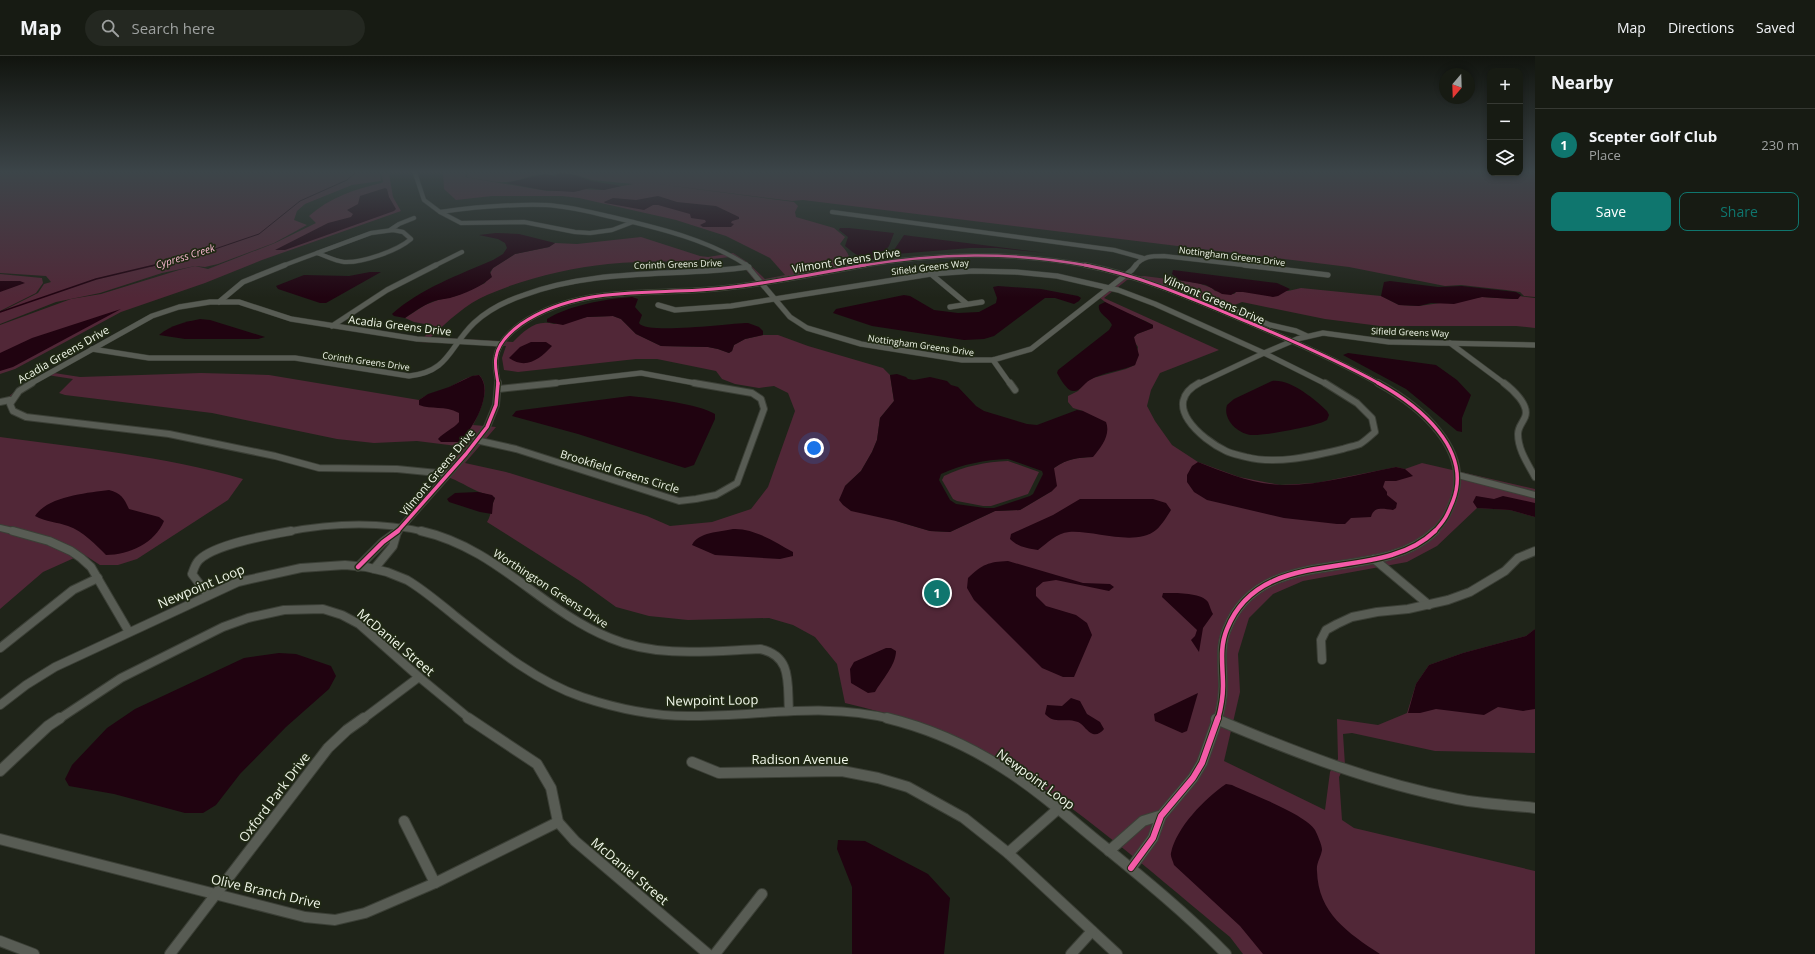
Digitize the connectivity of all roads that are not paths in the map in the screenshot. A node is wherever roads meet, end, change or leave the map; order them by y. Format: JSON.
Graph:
{"nodes":[{"id":1,"x":446,"y":215,"type":"edge"},
{"id":2,"x":603,"y":215,"type":"edge"},
{"id":3,"x":855,"y":215,"type":"edge"},
{"id":4,"x":414,"y":218,"type":"dead end"},
{"id":5,"x":633,"y":222,"type":"junction"},
{"id":6,"x":390,"y":230,"type":"junction"},
{"id":7,"x":462,"y":252,"type":"dead end"},
{"id":8,"x":317,"y":253,"type":"junction"},
{"id":9,"x":1143,"y":258,"type":"junction"},
{"id":10,"x":749,"y":267,"type":"junction"},
{"id":11,"x":931,"y":274,"type":"junction"},
{"id":12,"x":1125,"y":275,"type":"junction"},
{"id":13,"x":1328,"y":275,"type":"dead end"},
{"id":14,"x":760,"y":283,"type":"junction"},
{"id":15,"x":1109,"y":288,"type":"junction"},
{"id":16,"x":775,"y":300,"type":"junction"},
{"id":17,"x":219,"y":302,"type":"junction"},
{"id":18,"x":982,"y":302,"type":"dead end"},
{"id":19,"x":967,"y":304,"type":"junction"},
{"id":20,"x":658,"y":305,"type":"dead end"},
{"id":21,"x":950,"y":307,"type":"dead end"},
{"id":22,"x":1239,"y":312,"type":"dead end"},
{"id":23,"x":332,"y":326,"type":"junction"},
{"id":24,"x":1307,"y":336,"type":"junction"},
{"id":25,"x":456,"y":342,"type":"junction"},
{"id":26,"x":1292,"y":342,"type":"junction"},
{"id":27,"x":1450,"y":343,"type":"junction"},
{"id":28,"x":501,"y":344,"type":"junction"},
{"id":29,"x":1534,"y":345,"type":"edge"},
{"id":30,"x":92,"y":349,"type":"junction"},
{"id":31,"x":1264,"y":354,"type":"junction"},
{"id":32,"x":993,"y":360,"type":"junction"},
{"id":33,"x":499,"y":389,"type":"junction"},
{"id":34,"x":1015,"y":390,"type":"dead end"},
{"id":35,"x":10,"y":400,"type":"junction"},
{"id":36,"x":0,"y":402,"type":"edge"},
{"id":37,"x":476,"y":440,"type":"junction"},
{"id":38,"x":448,"y":474,"type":"junction"},
{"id":39,"x":1458,"y":475,"type":"junction"},
{"id":40,"x":1535,"y":477,"type":"edge"},
{"id":41,"x":1535,"y":495,"type":"edge"},
{"id":42,"x":0,"y":528,"type":"edge"},
{"id":43,"x":399,"y":530,"type":"junction"},
{"id":44,"x":1535,"y":551,"type":"edge"},
{"id":45,"x":1374,"y":559,"type":"junction"},
{"id":46,"x":358,"y":567,"type":"junction"},
{"id":47,"x":374,"y":569,"type":"junction"},
{"id":48,"x":98,"y":578,"type":"junction"},
{"id":49,"x":208,"y":595,"type":"junction"},
{"id":50,"x":1429,"y":605,"type":"junction"},
{"id":51,"x":129,"y":632,"type":"junction"},
{"id":52,"x":0,"y":648,"type":"edge"},
{"id":53,"x":1322,"y":660,"type":"dead end"},
{"id":54,"x":419,"y":677,"type":"junction"},
{"id":55,"x":0,"y":705,"type":"edge"},
{"id":56,"x":789,"y":710,"type":"junction"},
{"id":57,"x":1216,"y":719,"type":"junction"},
{"id":58,"x":692,"y":762,"type":"dead end"},
{"id":59,"x":0,"y":771,"type":"edge"},
{"id":60,"x":1535,"y":808,"type":"edge"},
{"id":61,"x":1058,"y":809,"type":"junction"},
{"id":62,"x":1159,"y":816,"type":"junction"},
{"id":63,"x":404,"y":822,"type":"dead end"},
{"id":64,"x":558,"y":822,"type":"junction"},
{"id":65,"x":0,"y":839,"type":"edge"},
{"id":66,"x":1110,"y":851,"type":"junction"},
{"id":67,"x":1008,"y":853,"type":"junction"},
{"id":68,"x":1131,"y":868,"type":"junction"},
{"id":69,"x":435,"y":883,"type":"junction"},
{"id":70,"x":216,"y":894,"type":"junction"},
{"id":71,"x":762,"y":894,"type":"dead end"},
{"id":72,"x":1092,"y":931,"type":"junction"},
{"id":73,"x":0,"y":941,"type":"edge"},
{"id":74,"x":34,"y":954,"type":"edge"},
{"id":75,"x":170,"y":954,"type":"edge"},
{"id":76,"x":708,"y":954,"type":"edge"},
{"id":77,"x":715,"y":954,"type":"edge"},
{"id":78,"x":1071,"y":954,"type":"edge"},
{"id":79,"x":1117,"y":954,"type":"edge"},
{"id":80,"x":1226,"y":954,"type":"edge"}],
"edges":[{"from":1,"to":5,"type":"street"},
{"from":2,"to":5,"type":"street"},
{"from":3,"to":9,"type":"street"},
{"from":4,"to":6,"type":"street"},
{"from":5,"to":10,"type":"street"},
{"from":6,"to":8,"type":"street"},
{"from":6,"to":8,"type":"street"},
{"from":7,"to":23,"type":"street"},
{"from":8,"to":17,"type":"street"},
{"from":9,"to":12,"type":"street","name":"Nottingham Greens Drive"},
{"from":9,"to":13,"type":"street","name":"Nottingham Greens Drive"},
{"from":10,"to":14,"type":"street","name":"Nottingham Greens Drive"},
{"from":10,"to":25,"type":"street","name":"Corinth Greens Drive"},
{"from":11,"to":15,"type":"street","name":"Sifield Greens Way"},
{"from":11,"to":16,"type":"street","name":"Sifield Greens Way"},
{"from":11,"to":19,"type":"street"},
{"from":12,"to":14,"type":"street","name":"Vilmont Greens Drive"},
{"from":12,"to":15,"type":"street","name":"Nottingham Greens Drive"},
{"from":12,"to":26,"type":"street","name":"Vilmont Greens Drive"},
{"from":14,"to":16,"type":"street","name":"Nottingham Greens Drive"},
{"from":14,"to":28,"type":"street","name":"Vilmont Greens Drive"},
{"from":15,"to":31,"type":"street","name":"Sifield Greens Way"},
{"from":15,"to":32,"type":"street","name":"Nottingham Greens Drive"},
{"from":16,"to":20,"type":"street","name":"Sifield Greens Way"},
{"from":16,"to":32,"type":"street","name":"Nottingham Greens Drive"},
{"from":17,"to":23,"type":"street","name":"Acadia Greens Drive"},
{"from":17,"to":30,"type":"street","name":"Acadia Greens Drive"},
{"from":18,"to":19,"type":"street"},
{"from":19,"to":21,"type":"street"},
{"from":22,"to":24,"type":"street"},
{"from":23,"to":25,"type":"street","name":"Acadia Greens Drive"},
{"from":24,"to":26,"type":"street","name":"Sifield Greens Way"},
{"from":24,"to":27,"type":"street","name":"Sifield Greens Way"},
{"from":25,"to":28,"type":"street","name":"Acadia Greens Drive"},
{"from":25,"to":30,"type":"street","name":"Corinth Greens Drive"},
{"from":26,"to":31,"type":"street","name":"Sifield Greens Way"},
{"from":26,"to":39,"type":"street","name":"Vilmont Greens Drive"},
{"from":27,"to":29,"type":"street","name":"Sifield Greens Way"},
{"from":27,"to":40,"type":"street"},
{"from":28,"to":33,"type":"street","name":"Vilmont Greens Drive"},
{"from":30,"to":35,"type":"street","name":"Acadia Greens Drive"},
{"from":31,"to":31,"type":"street","name":"Sifield Greens Way"},
{"from":32,"to":34,"type":"street"},
{"from":33,"to":37,"type":"street","name":"Vilmont Greens Drive"},
{"from":33,"to":37,"type":"street","name":"Brookfield Greens Circle"},
{"from":35,"to":36,"type":"street"},
{"from":35,"to":38,"type":"street"},
{"from":37,"to":38,"type":"street","name":"Vilmont Greens Drive"},
{"from":38,"to":43,"type":"street","name":"Vilmont Greens Drive"},
{"from":39,"to":41,"type":"street"},
{"from":39,"to":45,"type":"street","name":"Vilmont Greens Drive"},
{"from":42,"to":48,"type":"street"},
{"from":43,"to":46,"type":"street"},
{"from":43,"to":47,"type":"street"},
{"from":43,"to":49,"type":"street","name":"Worthington Greens Drive"},
{"from":43,"to":56,"type":"street","name":"Worthington Greens Drive"},
{"from":44,"to":50,"type":"street"},
{"from":45,"to":50,"type":"street"},
{"from":45,"to":57,"type":"street","name":"Vilmont Greens Drive"},
{"from":46,"to":47,"type":"street","name":"Newpoint Loop"},
{"from":46,"to":49,"type":"street","name":"Newpoint Loop"},
{"from":47,"to":56,"type":"street","name":"Newpoint Loop"},
{"from":48,"to":51,"type":"street"},
{"from":48,"to":52,"type":"street"},
{"from":49,"to":51,"type":"street","name":"Newpoint Loop"},
{"from":50,"to":53,"type":"street"},
{"from":51,"to":55,"type":"street","name":"Newpoint Loop"},
{"from":54,"to":59,"type":"street","name":"McDaniel Street"},
{"from":54,"to":64,"type":"street","name":"McDaniel Street"},
{"from":54,"to":70,"type":"street","name":"Oxford Park Drive"},
{"from":56,"to":61,"type":"street","name":"Newpoint Loop"},
{"from":57,"to":60,"type":"street"},
{"from":57,"to":62,"type":"street","name":"Vilmont Greens Drive"},
{"from":58,"to":67,"type":"street","name":"Radison Avenue"},
{"from":61,"to":66,"type":"street","name":"Newpoint Loop"},
{"from":61,"to":67,"type":"street"},
{"from":62,"to":66,"type":"street","name":"Vilmont Greens Drive"},
{"from":62,"to":68,"type":"street","name":"Vilmont Greens Drive"},
{"from":63,"to":69,"type":"street"},
{"from":64,"to":69,"type":"street","name":"Olive Branch Drive"},
{"from":64,"to":76,"type":"street","name":"McDaniel Street"},
{"from":65,"to":70,"type":"street","name":"Olive Branch Drive"},
{"from":66,"to":68,"type":"street","name":"Newpoint Loop"},
{"from":67,"to":72,"type":"street","name":"Radison Avenue"},
{"from":68,"to":80,"type":"street","name":"Newpoint Loop"},
{"from":69,"to":70,"type":"street","name":"Olive Branch Drive"},
{"from":70,"to":75,"type":"street","name":"Oxford Park Drive"},
{"from":71,"to":77,"type":"street"},
{"from":72,"to":78,"type":"street"},
{"from":72,"to":79,"type":"street","name":"Radison Avenue"},
{"from":73,"to":74,"type":"street"}]}
